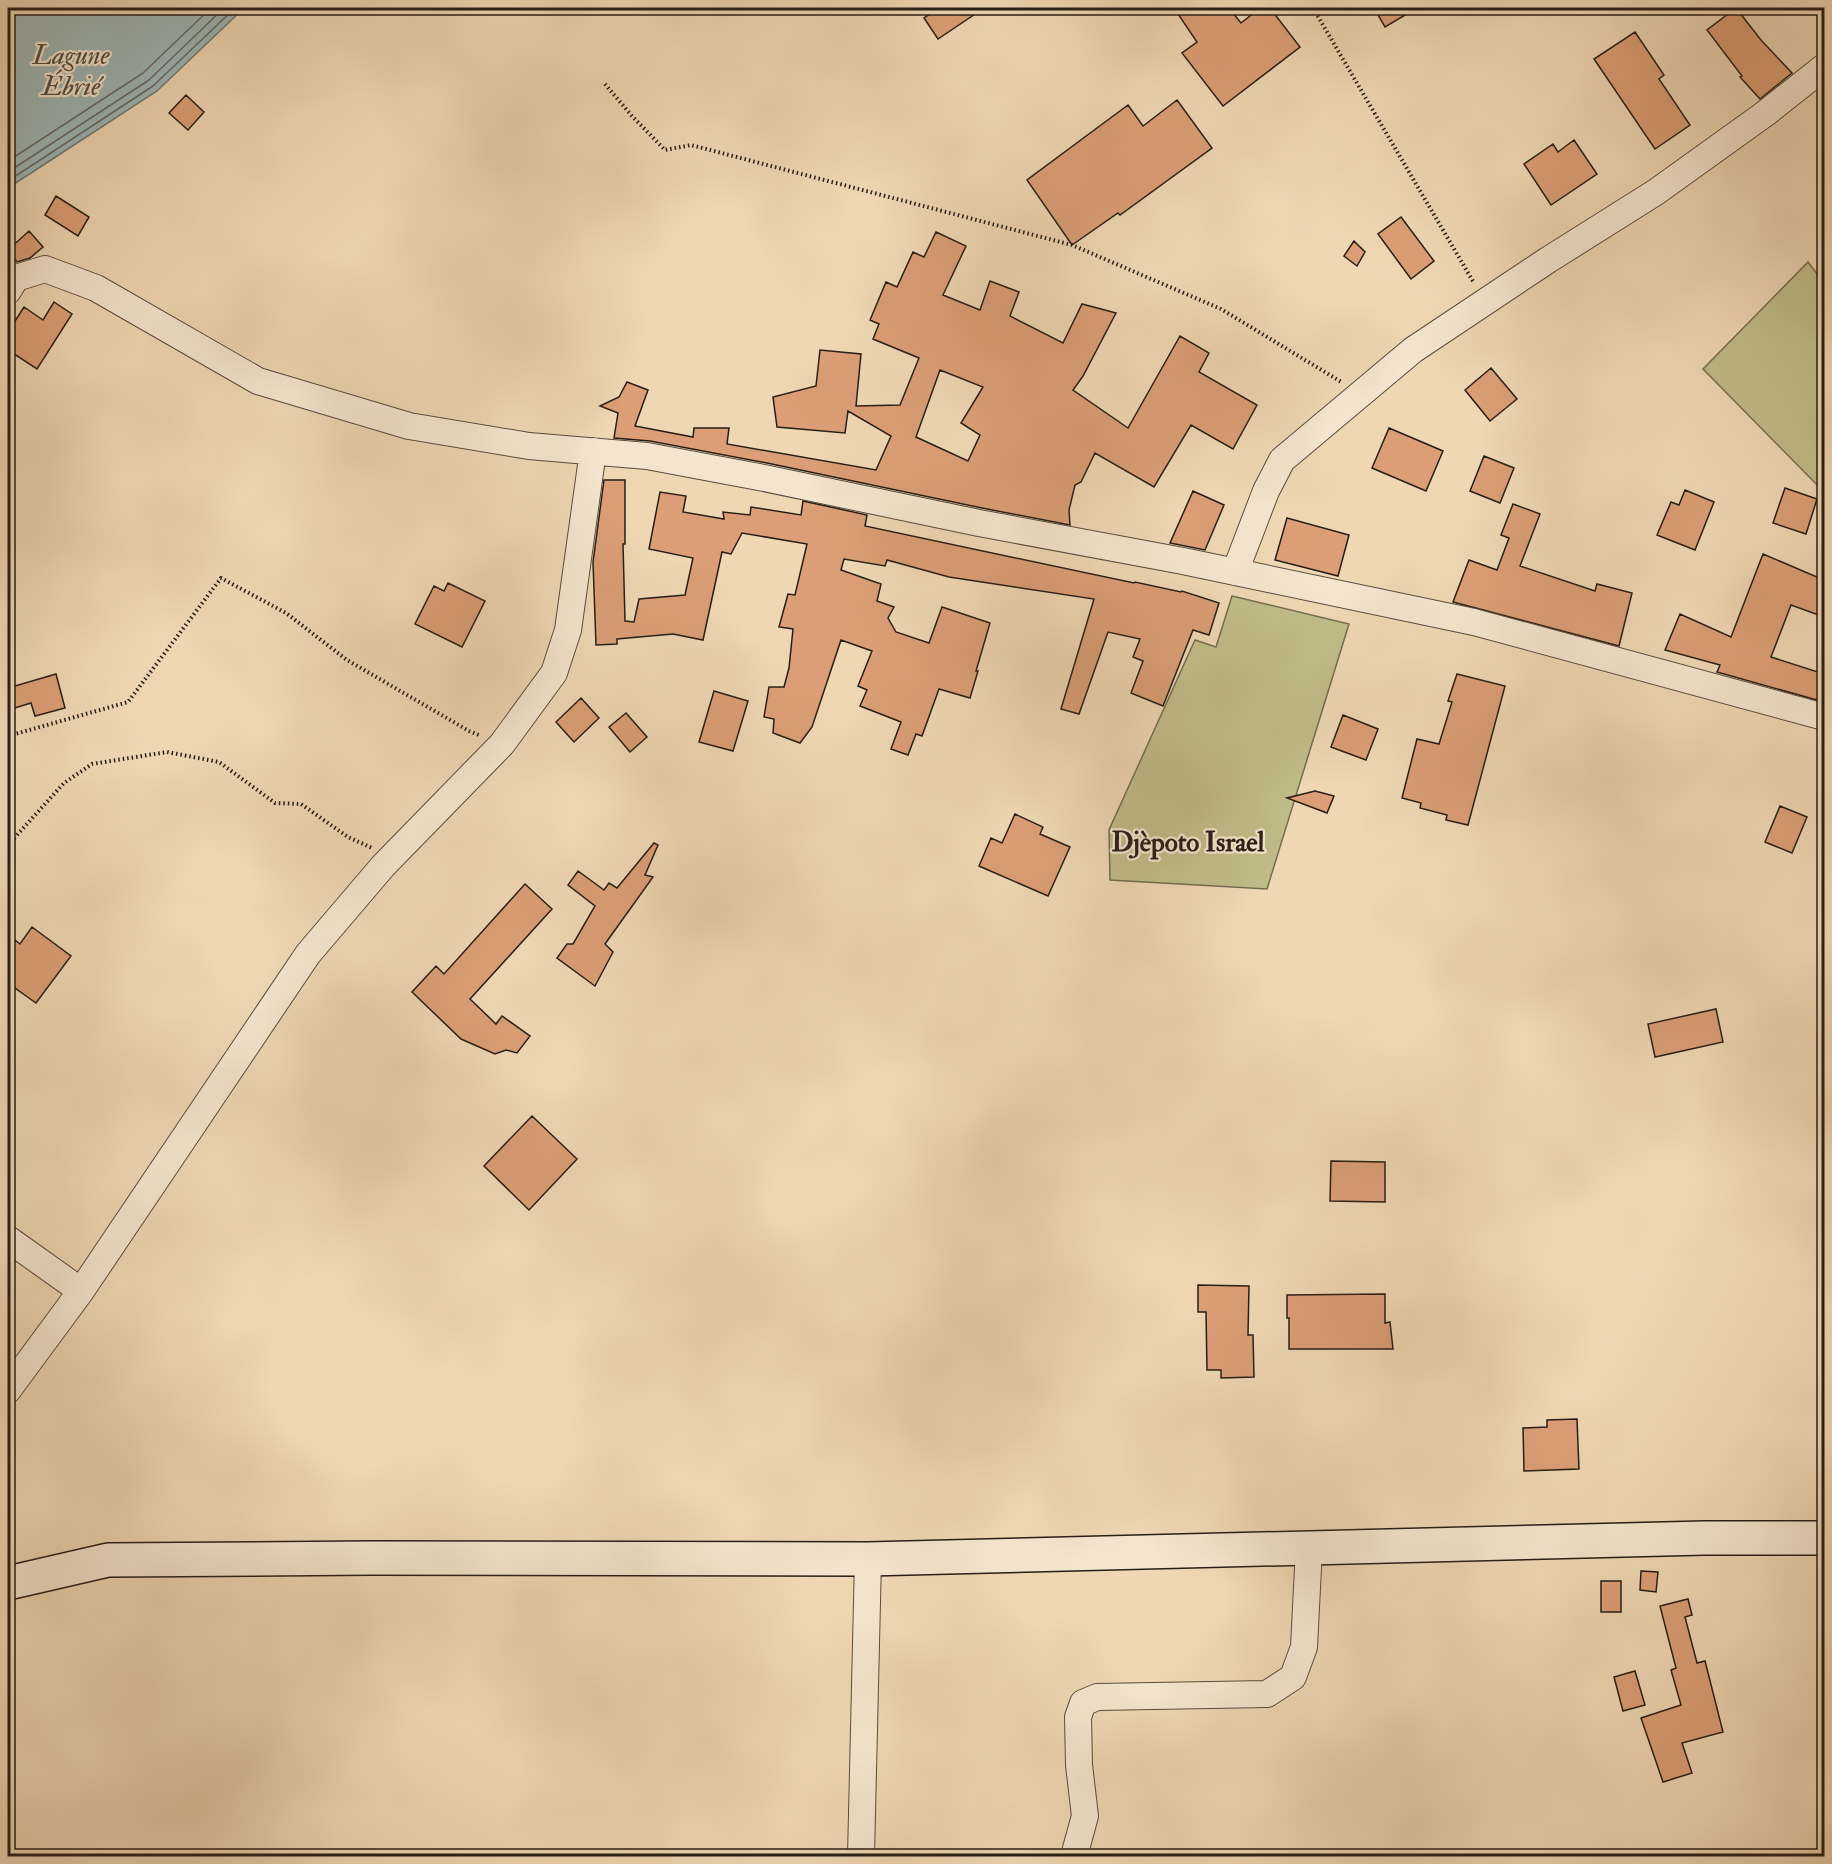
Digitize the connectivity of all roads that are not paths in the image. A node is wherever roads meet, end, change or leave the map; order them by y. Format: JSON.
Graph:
{"nodes":[{"id":1,"x":1824,"y":67,"type":"edge"},
{"id":2,"x":8,"y":291,"type":"edge"},
{"id":3,"x":593,"y":451,"type":"junction"},
{"id":4,"x":1235,"y":572,"type":"junction"},
{"id":5,"x":1824,"y":717,"type":"edge"},
{"id":6,"x":8,"y":1239,"type":"edge"},
{"id":7,"x":81,"y":1291,"type":"junction"},
{"id":8,"x":8,"y":1389,"type":"edge"},
{"id":9,"x":1824,"y":1538,"type":"edge"},
{"id":10,"x":1309,"y":1548,"type":"junction"},
{"id":11,"x":868,"y":1559,"type":"junction"},
{"id":12,"x":8,"y":1583,"type":"edge"},
{"id":13,"x":861,"y":1857,"type":"edge"},
{"id":14,"x":1074,"y":1857,"type":"edge"}],
"edges":[{"from":1,"to":4,"type":"street"},
{"from":2,"to":3,"type":"street"},
{"from":3,"to":4,"type":"street"},
{"from":3,"to":7,"type":"street"},
{"from":4,"to":5,"type":"street"},
{"from":6,"to":7,"type":"street"},
{"from":7,"to":8,"type":"street"},
{"from":9,"to":10,"type":"street"},
{"from":10,"to":11,"type":"street"},
{"from":10,"to":14,"type":"street"},
{"from":11,"to":12,"type":"street"},
{"from":11,"to":13,"type":"street"}]}
